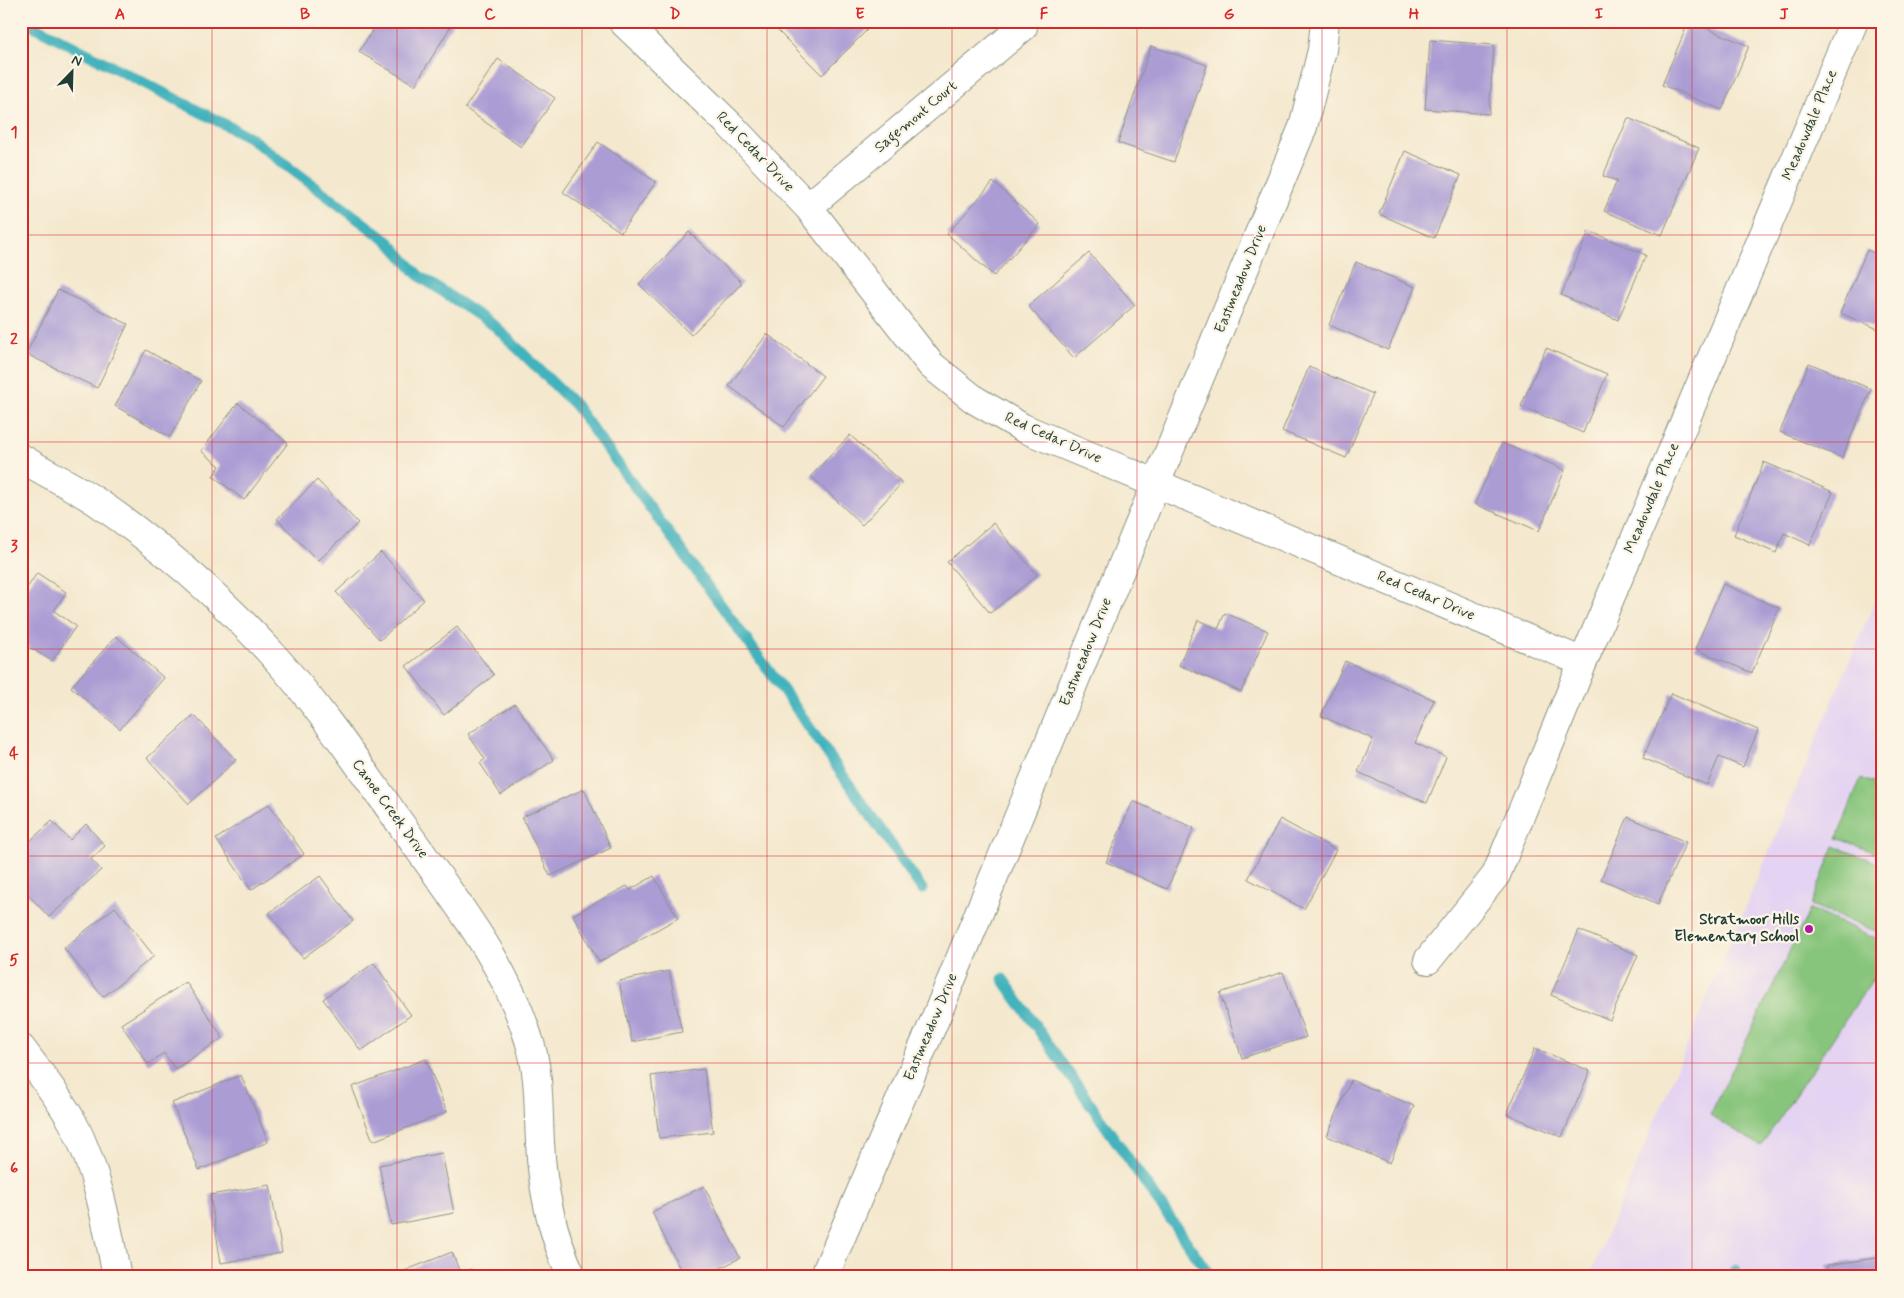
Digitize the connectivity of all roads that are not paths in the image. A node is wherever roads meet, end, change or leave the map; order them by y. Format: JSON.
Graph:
{"nodes":[{"id":1,"x":622,"y":21,"type":"edge"},
{"id":2,"x":1325,"y":21,"type":"edge"},
{"id":3,"x":1854,"y":21,"type":"edge"},
{"id":4,"x":1023,"y":27,"type":"dead end"},
{"id":5,"x":808,"y":207,"type":"junction"},
{"id":6,"x":21,"y":458,"type":"edge"},
{"id":7,"x":1157,"y":483,"type":"junction"},
{"id":8,"x":1583,"y":662,"type":"junction"},
{"id":9,"x":1428,"y":960,"type":"dead end"},
{"id":10,"x":21,"y":1048,"type":"edge"},
{"id":11,"x":117,"y":1277,"type":"edge"},
{"id":12,"x":572,"y":1277,"type":"edge"},
{"id":13,"x":824,"y":1277,"type":"edge"}],
"edges":[{"from":1,"to":5,"type":"street","name":"Red Cedar Drive"},
{"from":2,"to":7,"type":"street","name":"Eastmeadow Drive"},
{"from":3,"to":8,"type":"street","name":"Meadowdale Place"},
{"from":4,"to":5,"type":"street","name":"Sagemont Court"},
{"from":5,"to":7,"type":"street","name":"Red Cedar Drive"},
{"from":6,"to":12,"type":"street","name":"Canoe Creek Drive"},
{"from":7,"to":8,"type":"street","name":"Red Cedar Drive"},
{"from":7,"to":13,"type":"street","name":"Eastmeadow Drive"},
{"from":8,"to":9,"type":"street","name":"Meadowdale Place"},
{"from":10,"to":11,"type":"street"}]}
